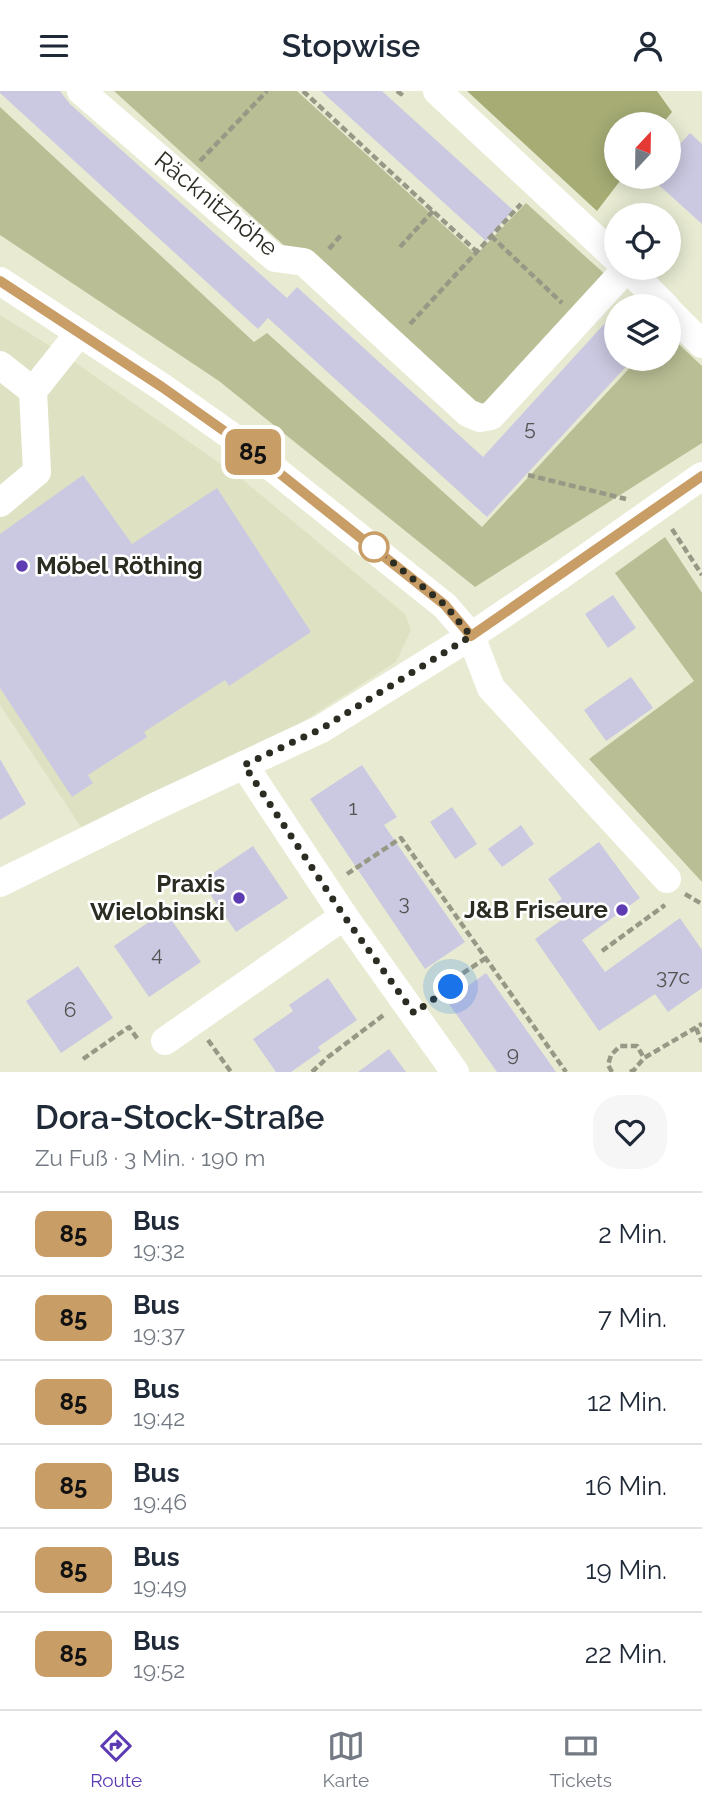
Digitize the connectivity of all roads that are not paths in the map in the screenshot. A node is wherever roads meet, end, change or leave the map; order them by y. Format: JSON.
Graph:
{"nodes":[{"id":1,"x":437,"y":91,"type":"edge"},
{"id":2,"x":84,"y":92,"type":"edge"},
{"id":3,"x":604,"y":247,"type":"edge"},
{"id":4,"x":616,"y":280,"type":"edge"},
{"id":5,"x":639,"y":280,"type":"edge"},
{"id":6,"x":0,"y":281,"type":"edge"},
{"id":7,"x":653,"y":294,"type":"edge"},
{"id":8,"x":681,"y":323,"type":"edge"},
{"id":9,"x":79,"y":333,"type":"junction"},
{"id":10,"x":702,"y":344,"type":"edge"},
{"id":11,"x":0,"y":365,"type":"edge"},
{"id":12,"x":33,"y":391,"type":"junction"},
{"id":13,"x":702,"y":476,"type":"edge"},
{"id":14,"x":0,"y":503,"type":"edge"},
{"id":15,"x":471,"y":636,"type":"junction"},
{"id":16,"x":244,"y":765,"type":"junction"},
{"id":17,"x":0,"y":883,"type":"edge"},
{"id":18,"x":670,"y":889,"type":"road end"},
{"id":19,"x":344,"y":916,"type":"junction"},
{"id":20,"x":165,"y":1041,"type":"road end"},
{"id":21,"x":455,"y":1072,"type":"edge"}],
"edges":[{"from":1,"to":3,"type":"street"},
{"from":2,"to":4,"type":"street","name":"Räcknitzhöhe"},
{"from":5,"to":7,"type":"street"},
{"from":6,"to":9,"type":"street"},
{"from":8,"to":10,"type":"street"},
{"from":9,"to":12,"type":"street"},
{"from":9,"to":15,"type":"street"},
{"from":11,"to":12,"type":"street"},
{"from":12,"to":14,"type":"street"},
{"from":13,"to":15,"type":"street"},
{"from":15,"to":16,"type":"street"},
{"from":15,"to":18,"type":"street"},
{"from":16,"to":17,"type":"street"},
{"from":16,"to":19,"type":"street"},
{"from":19,"to":20,"type":"street"},
{"from":19,"to":21,"type":"street"}]}
